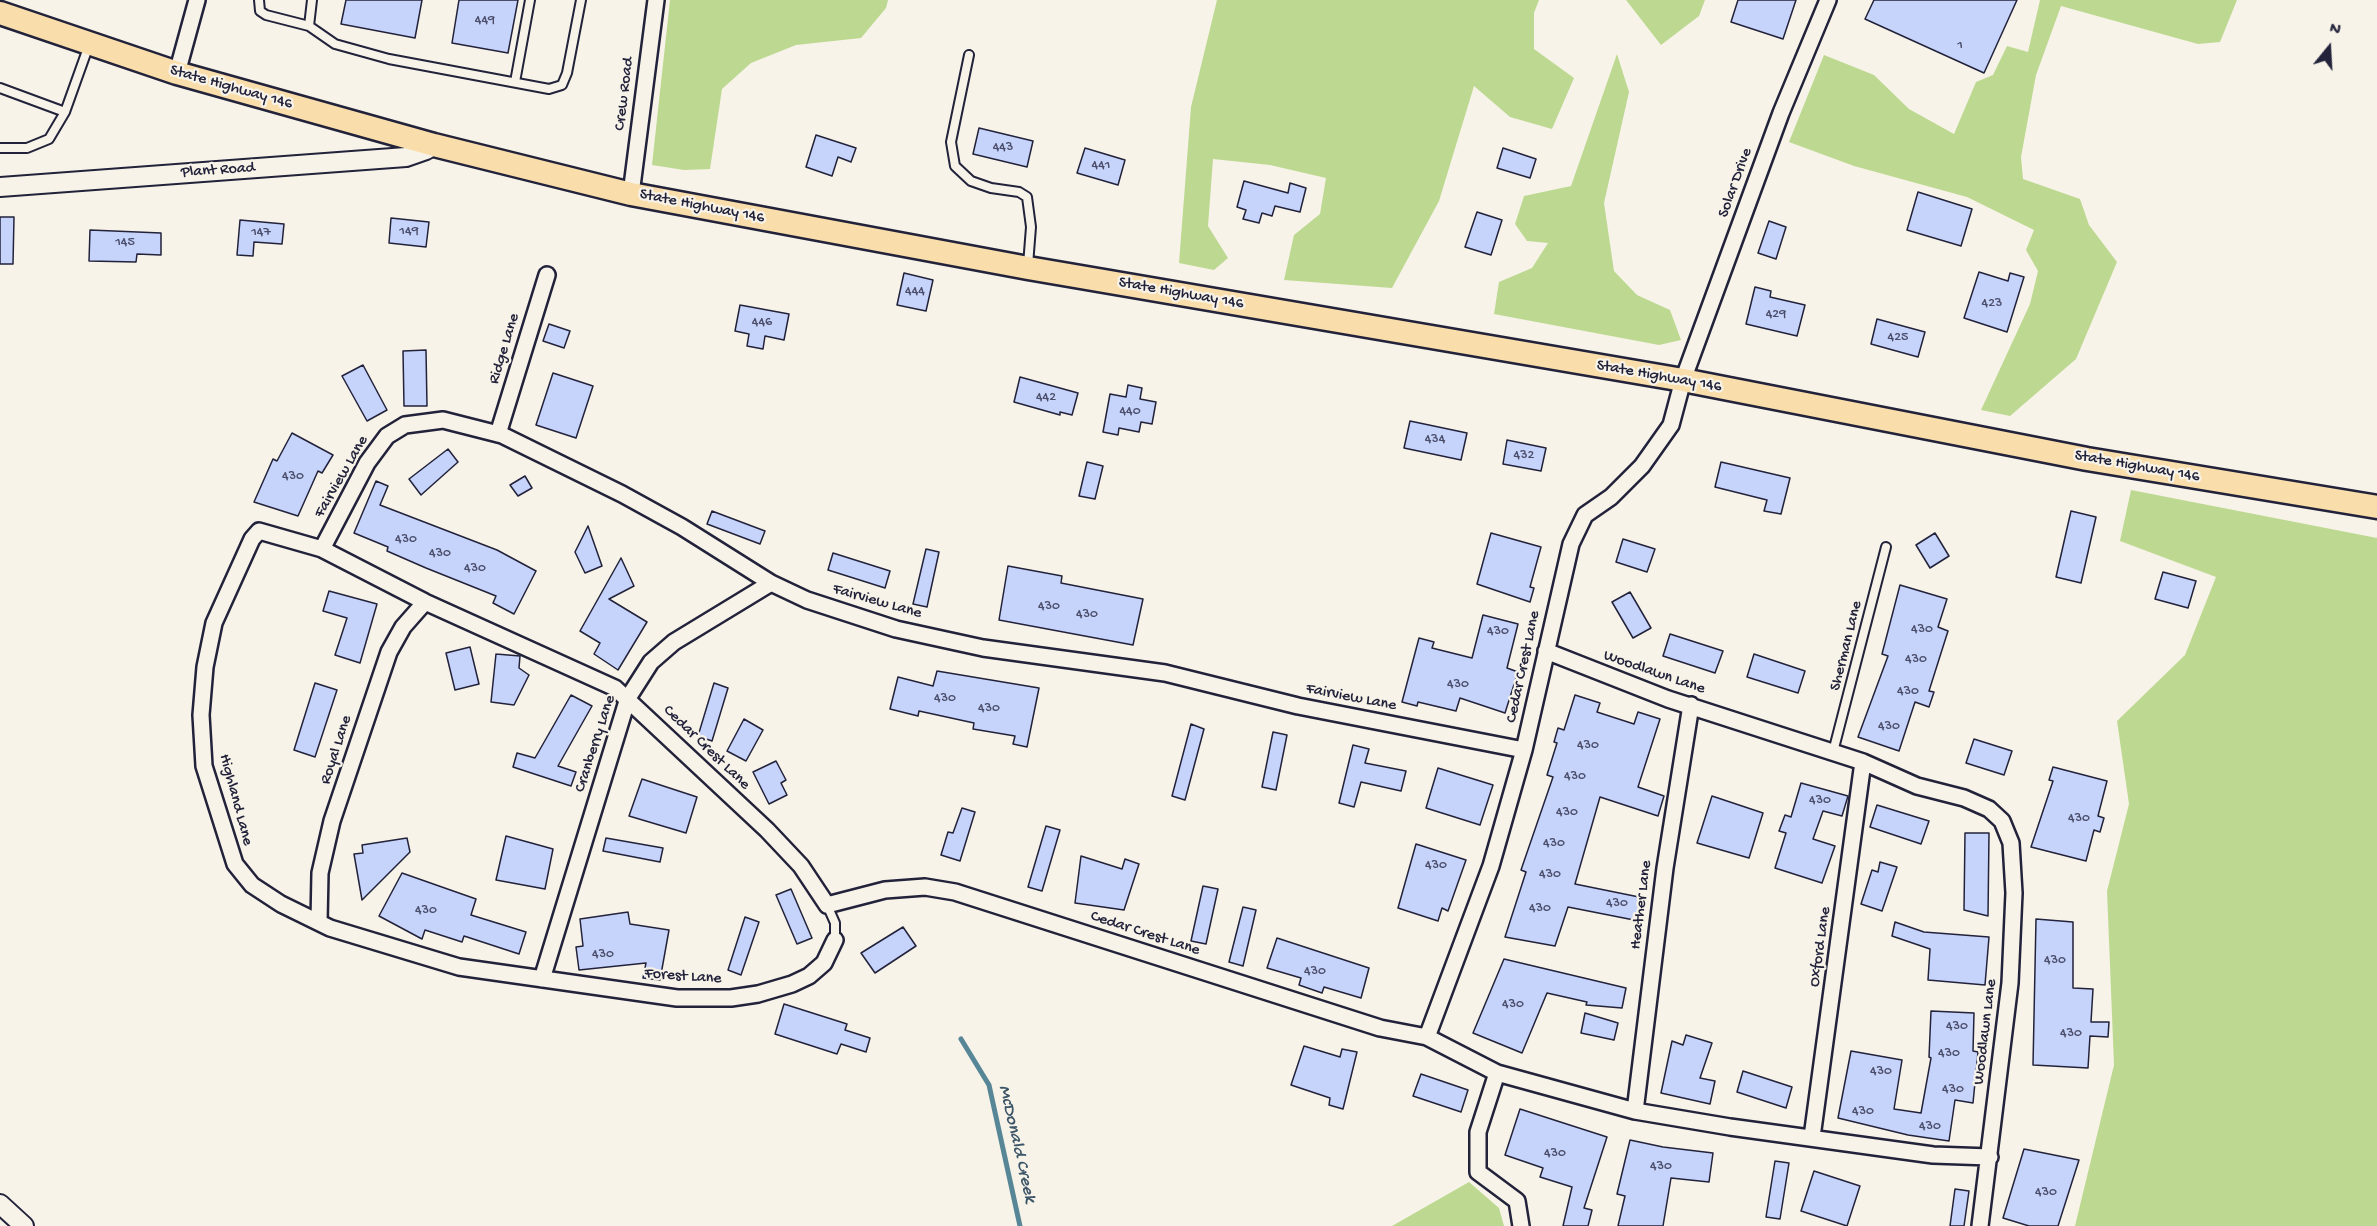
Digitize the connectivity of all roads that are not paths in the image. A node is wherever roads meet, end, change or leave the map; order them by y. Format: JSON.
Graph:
{"nodes":[{"id":1,"x":197,"y":0,"type":"edge"},
{"id":2,"x":259,"y":0,"type":"edge"},
{"id":3,"x":312,"y":0,"type":"edge"},
{"id":4,"x":530,"y":0,"type":"edge"},
{"id":5,"x":581,"y":0,"type":"edge"},
{"id":6,"x":656,"y":0,"type":"edge"},
{"id":7,"x":1828,"y":0,"type":"edge"},
{"id":8,"x":1,"y":11,"type":"edge"},
{"id":9,"x":309,"y":27,"type":"junction"},
{"id":10,"x":90,"y":44,"type":"junction"},
{"id":11,"x":969,"y":55,"type":"dead end"},
{"id":12,"x":177,"y":73,"type":"junction"},
{"id":13,"x":515,"y":82,"type":"junction"},
{"id":14,"x":0,"y":88,"type":"edge"},
{"id":15,"x":65,"y":112,"type":"junction"},
{"id":16,"x":434,"y":145,"type":"junction"},
{"id":17,"x":0,"y":148,"type":"edge"},
{"id":18,"x":0,"y":187,"type":"edge"},
{"id":19,"x":631,"y":194,"type":"junction"},
{"id":20,"x":1028,"y":268,"type":"junction"},
{"id":21,"x":547,"y":275,"type":"dead end"},
{"id":22,"x":1683,"y":380,"type":"junction"},
{"id":23,"x":498,"y":434,"type":"junction"},
{"id":24,"x":2377,"y":507,"type":"edge"},
{"id":25,"x":259,"y":531,"type":"joint"},
{"id":26,"x":1886,"y":547,"type":"dead end"},
{"id":27,"x":322,"y":549,"type":"junction"},
{"id":28,"x":771,"y":583,"type":"junction"},
{"id":29,"x":425,"y":602,"type":"junction"},
{"id":30,"x":1546,"y":651,"type":"junction"},
{"id":31,"x":628,"y":698,"type":"junction"},
{"id":32,"x":1691,"y":705,"type":"junction"},
{"id":33,"x":1524,"y":750,"type":"junction"},
{"id":34,"x":1833,"y":752,"type":"junction"},
{"id":35,"x":1863,"y":762,"type":"junction"},
{"id":36,"x":827,"y":905,"type":"junction"},
{"id":37,"x":319,"y":922,"type":"junction"},
{"id":38,"x":835,"y":940,"type":"joint"},
{"id":39,"x":542,"y":979,"type":"junction"},
{"id":40,"x":1427,"y":1037,"type":"junction"},
{"id":41,"x":1497,"y":1073,"type":"junction"},
{"id":42,"x":1635,"y":1111,"type":"junction"},
{"id":43,"x":1812,"y":1137,"type":"junction"},
{"id":44,"x":1990,"y":1157,"type":"junction"},
{"id":45,"x":0,"y":1204,"type":"edge"},
{"id":46,"x":24,"y":1226,"type":"edge"},
{"id":47,"x":1521,"y":1226,"type":"edge"},
{"id":48,"x":1980,"y":1226,"type":"edge"}],
"edges":[{"from":1,"to":12,"type":"street"},
{"from":2,"to":9,"type":"lane"},
{"from":3,"to":9,"type":"lane"},
{"from":4,"to":13,"type":"lane"},
{"from":5,"to":13,"type":"lane"},
{"from":6,"to":19,"type":"street","name":"Crew Road"},
{"from":7,"to":22,"type":"street","name":"Solar Drive"},
{"from":8,"to":10,"type":"main road","name":"State Highway 146"},
{"from":9,"to":13,"type":"lane"},
{"from":10,"to":12,"type":"main road","name":"State Highway 146"},
{"from":10,"to":15,"type":"lane"},
{"from":11,"to":20,"type":"lane"},
{"from":12,"to":16,"type":"main road","name":"State Highway 146"},
{"from":14,"to":15,"type":"lane"},
{"from":15,"to":17,"type":"lane"},
{"from":16,"to":18,"type":"street","name":"Plant Road"},
{"from":16,"to":19,"type":"main road","name":"State Highway 146"},
{"from":19,"to":20,"type":"main road","name":"State Highway 146"},
{"from":20,"to":22,"type":"main road","name":"State Highway 146"},
{"from":21,"to":23,"type":"street","name":"Ridge Lane"},
{"from":22,"to":24,"type":"main road","name":"State Highway 146"},
{"from":22,"to":30,"type":"street","name":"Cedar Crest Lane"},
{"from":23,"to":27,"type":"street","name":"Fairview Lane"},
{"from":23,"to":28,"type":"street","name":"Fairview Lane"},
{"from":25,"to":27,"type":"street","name":"Cedar Crest Lane"},
{"from":25,"to":37,"type":"street","name":"Highland Lane"},
{"from":26,"to":34,"type":"lane","name":"Sherman Lane"},
{"from":27,"to":29,"type":"street","name":"Cedar Crest Lane"},
{"from":28,"to":31,"type":"street","name":"Cranberry Lane"},
{"from":28,"to":33,"type":"street","name":"Fairview Lane"},
{"from":29,"to":31,"type":"street","name":"Cedar Crest Lane"},
{"from":29,"to":37,"type":"street","name":"Royal Lane"},
{"from":30,"to":32,"type":"street","name":"Woodlawn Lane"},
{"from":30,"to":33,"type":"street","name":"Cedar Crest Lane"},
{"from":31,"to":36,"type":"street","name":"Cedar Crest Lane"},
{"from":31,"to":39,"type":"street","name":"Cranberry Lane"},
{"from":32,"to":34,"type":"street","name":"Woodlawn Lane"},
{"from":32,"to":42,"type":"street","name":"Heather Lane"},
{"from":33,"to":40,"type":"street","name":"Cedar Crest Lane"},
{"from":34,"to":35,"type":"street","name":"Woodlawn Lane"},
{"from":35,"to":43,"type":"street","name":"Oxford Lane"},
{"from":35,"to":44,"type":"street","name":"Woodlawn Lane"},
{"from":36,"to":38,"type":"lane"},
{"from":36,"to":40,"type":"street","name":"Cedar Crest Lane"},
{"from":37,"to":39,"type":"street","name":"Highland Lane"},
{"from":38,"to":39,"type":"street","name":"Forest Lane"},
{"from":40,"to":41,"type":"street"},
{"from":41,"to":42,"type":"street"},
{"from":41,"to":47,"type":"street"},
{"from":42,"to":43,"type":"street"},
{"from":43,"to":44,"type":"street"},
{"from":44,"to":48,"type":"street","name":"Woodlawn Lane"},
{"from":45,"to":46,"type":"street"}]}
